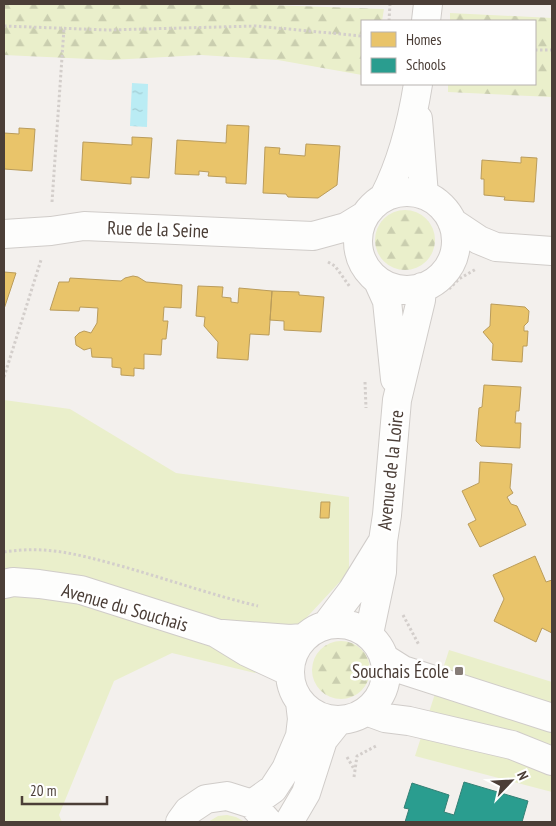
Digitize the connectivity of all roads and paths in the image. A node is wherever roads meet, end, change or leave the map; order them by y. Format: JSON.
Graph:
{"nodes":[{"id":1,"x":390,"y":4,"type":"edge"},
{"id":2,"x":428,"y":4,"type":"edge"},
{"id":3,"x":389,"y":20,"type":"edge"},
{"id":4,"x":426,"y":20,"type":"edge"},
{"id":5,"x":4,"y":26,"type":"edge"},
{"id":6,"x":361,"y":36,"type":"edge"},
{"id":7,"x":536,"y":50,"type":"edge"},
{"id":8,"x":552,"y":50,"type":"edge"},
{"id":9,"x":417,"y":91,"type":"edge"},
{"id":10,"x":424,"y":195,"type":"junction"},
{"id":11,"x":384,"y":197,"type":"junction"},
{"id":12,"x":364,"y":216,"type":"junction"},
{"id":13,"x":452,"y":222,"type":"junction"},
{"id":14,"x":4,"y":234,"type":"edge"},
{"id":15,"x":313,"y":236,"type":"junction"},
{"id":16,"x":552,"y":251,"type":"edge"},
{"id":17,"x":359,"y":254,"type":"junction"},
{"id":18,"x":490,"y":257,"type":"junction"},
{"id":19,"x":450,"y":264,"type":"junction"},
{"id":20,"x":378,"y":281,"type":"junction"},
{"id":21,"x":433,"y":291,"type":"junction"},
{"id":22,"x":365,"y":373,"type":"dead end"},
{"id":23,"x":397,"y":400,"type":"junction"},
{"id":24,"x":366,"y":411,"type":"dead end"},
{"id":25,"x":383,"y":541,"type":"junction"},
{"id":26,"x":4,"y":552,"type":"edge"},
{"id":27,"x":4,"y":584,"type":"edge"},
{"id":28,"x":262,"y":607,"type":"dead end"},
{"id":29,"x":327,"y":624,"type":"junction"},
{"id":30,"x":216,"y":633,"type":"junction"},
{"id":31,"x":369,"y":634,"type":"junction"},
{"id":32,"x":303,"y":638,"type":"junction"},
{"id":33,"x":384,"y":658,"type":"junction"},
{"id":34,"x":290,"y":672,"type":"junction"},
{"id":35,"x":300,"y":702,"type":"junction"},
{"id":36,"x":366,"y":712,"type":"junction"},
{"id":37,"x":552,"y":718,"type":"edge"},
{"id":38,"x":339,"y":720,"type":"junction"},
{"id":39,"x":378,"y":744,"type":"dead end"},
{"id":40,"x":552,"y":761,"type":"edge"},
{"id":41,"x":354,"y":777,"type":"dead end"},
{"id":42,"x":260,"y":813,"type":"edge"},
{"id":43,"x":180,"y":822,"type":"edge"},
{"id":44,"x":289,"y":822,"type":"edge"}],
"edges":[{"from":1,"to":3,"type":"path"},
{"from":2,"to":4,"type":"street"},
{"from":5,"to":6,"type":"path"},
{"from":7,"to":8,"type":"path"},
{"from":9,"to":10,"type":"street"},
{"from":9,"to":11,"type":"street"},
{"from":10,"to":11,"type":"street"},
{"from":10,"to":13,"type":"street"},
{"from":11,"to":12,"type":"street"},
{"from":12,"to":15,"type":"street","name":"Rue de la Seine"},
{"from":12,"to":17,"type":"street"},
{"from":13,"to":18,"type":"street"},
{"from":13,"to":19,"type":"street"},
{"from":14,"to":15,"type":"street","name":"Rue de la Seine"},
{"from":15,"to":17,"type":"street","name":"Rue de la Seine"},
{"from":16,"to":18,"type":"street"},
{"from":17,"to":20,"type":"street"},
{"from":18,"to":19,"type":"street"},
{"from":18,"to":21,"type":"path"},
{"from":19,"to":21,"type":"street"},
{"from":20,"to":21,"type":"street"},
{"from":20,"to":23,"type":"street","name":"Avenue de la Loire"},
{"from":21,"to":23,"type":"street","name":"Avenue de la Loire"},
{"from":22,"to":24,"type":"path"},
{"from":23,"to":25,"type":"street","name":"Avenue de la Loire"},
{"from":25,"to":29,"type":"street","name":"Avenue de la Loire"},
{"from":25,"to":31,"type":"street","name":"Avenue de la Loire"},
{"from":26,"to":28,"type":"path"},
{"from":27,"to":30,"type":"street","name":"Avenue du Souchais"},
{"from":29,"to":31,"type":"street"},
{"from":29,"to":32,"type":"street"},
{"from":30,"to":32,"type":"street","name":"Avenue du Souchais"},
{"from":30,"to":34,"type":"street","name":"Avenue du Souchais"},
{"from":31,"to":33,"type":"street"},
{"from":32,"to":34,"type":"street"},
{"from":33,"to":36,"type":"street"},
{"from":33,"to":37,"type":"street"},
{"from":34,"to":35,"type":"street"},
{"from":35,"to":38,"type":"street"},
{"from":35,"to":42,"type":"street"},
{"from":36,"to":38,"type":"street"},
{"from":36,"to":40,"type":"street"},
{"from":38,"to":44,"type":"street"},
{"from":39,"to":41,"type":"path"},
{"from":42,"to":43,"type":"street"}]}
